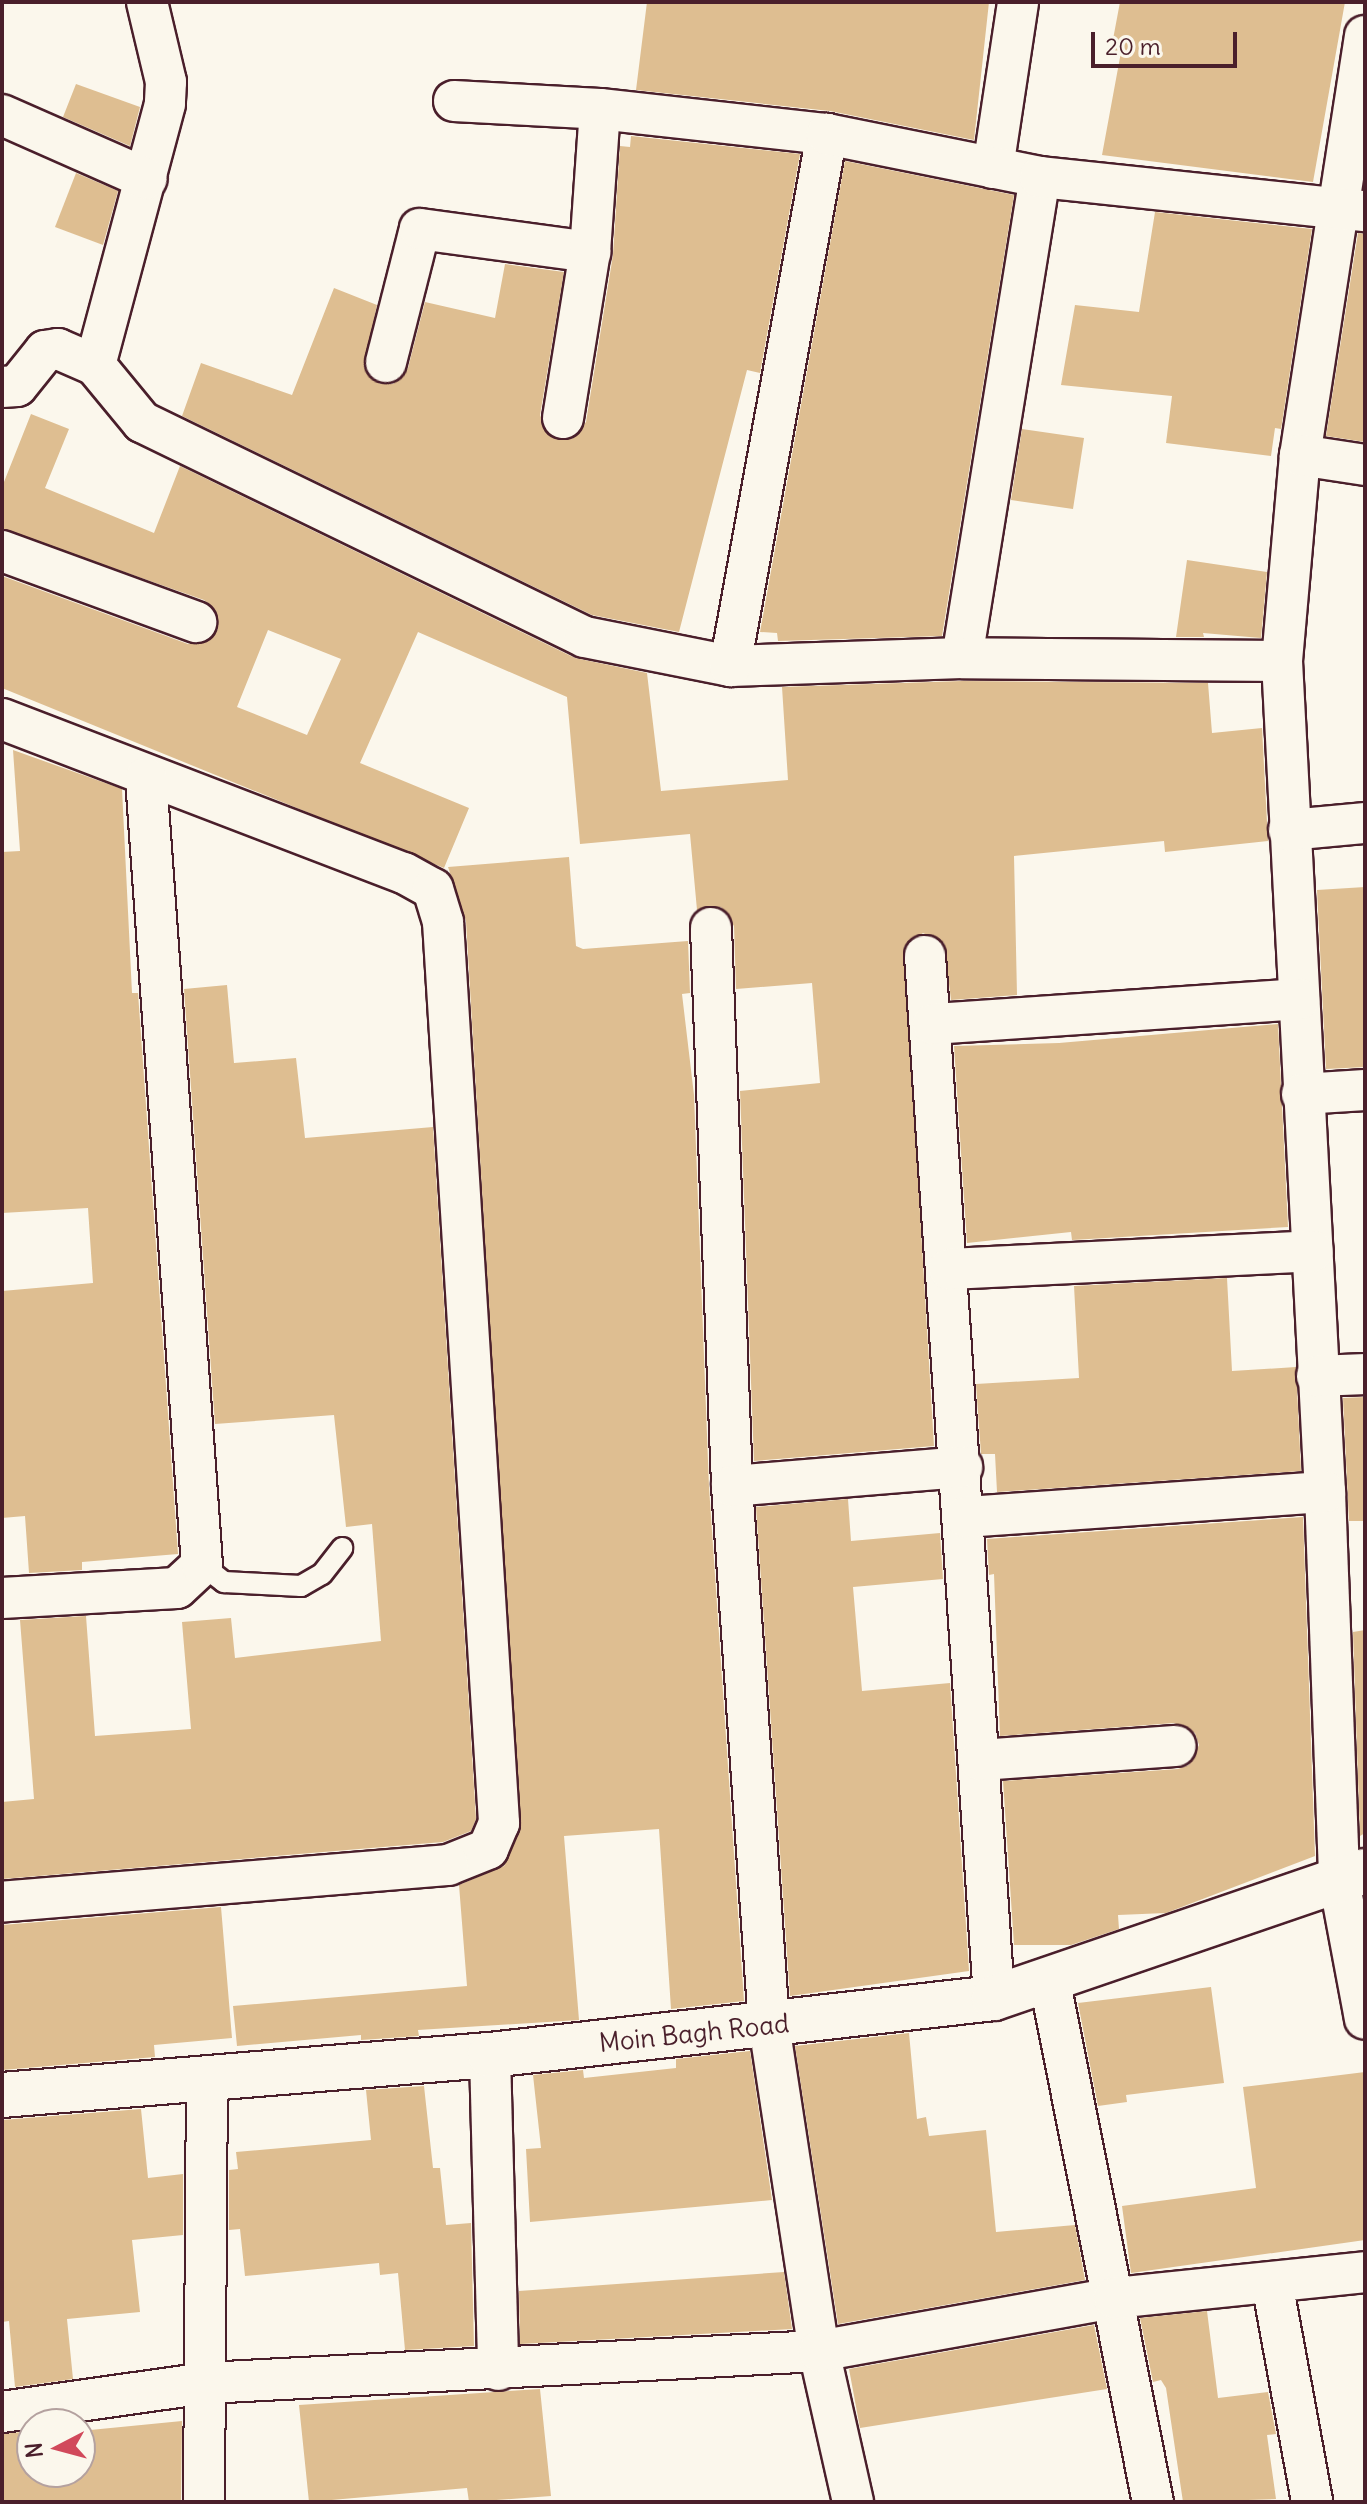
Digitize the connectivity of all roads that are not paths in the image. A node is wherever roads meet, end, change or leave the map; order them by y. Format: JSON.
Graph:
{"nodes":[{"id":1,"x":147,"y":2,"type":"edge"},
{"id":2,"x":1018,"y":2,"type":"edge"},
{"id":3,"x":1365,"y":36,"type":"edge"},
{"id":4,"x":454,"y":101,"type":"dead end"},
{"id":5,"x":600,"y":109,"type":"junction"},
{"id":6,"x":2,"y":115,"type":"edge"},
{"id":7,"x":827,"y":134,"type":"junction"},
{"id":8,"x":993,"y":168,"type":"junction"},
{"id":9,"x":1040,"y":177,"type":"junction"},
{"id":10,"x":147,"y":179,"type":"junction"},
{"id":11,"x":1352,"y":208,"type":"edge"},
{"id":12,"x":590,"y":252,"type":"junction"},
{"id":13,"x":386,"y":362,"type":"dead end"},
{"id":14,"x":95,"y":365,"type":"junction"},
{"id":15,"x":2,"y":387,"type":"edge"},
{"id":16,"x":563,"y":418,"type":"dead end"},
{"id":17,"x":1300,"y":455,"type":"junction"},
{"id":18,"x":1365,"y":465,"type":"edge"},
{"id":19,"x":2,"y":551,"type":"edge"},
{"id":20,"x":196,"y":622,"type":"dead end"},
{"id":21,"x":962,"y":658,"type":"junction"},
{"id":22,"x":1282,"y":661,"type":"junction"},
{"id":23,"x":730,"y":666,"type":"junction"},
{"id":24,"x":2,"y":719,"type":"edge"},
{"id":25,"x":146,"y":778,"type":"junction"},
{"id":26,"x":1365,"y":823,"type":"edge"},
{"id":27,"x":1289,"y":830,"type":"junction"},
{"id":28,"x":711,"y":928,"type":"dead end"},
{"id":29,"x":925,"y":956,"type":"dead end"},
{"id":30,"x":1299,"y":999,"type":"junction"},
{"id":31,"x":933,"y":1024,"type":"junction"},
{"id":32,"x":1365,"y":1090,"type":"edge"},
{"id":33,"x":1302,"y":1094,"type":"junction"},
{"id":34,"x":1313,"y":1251,"type":"junction"},
{"id":35,"x":949,"y":1269,"type":"junction"},
{"id":36,"x":1365,"y":1374,"type":"edge"},
{"id":37,"x":1317,"y":1376,"type":"junction"},
{"id":38,"x":962,"y":1467,"type":"junction"},
{"id":39,"x":732,"y":1486,"type":"junction"},
{"id":40,"x":1325,"y":1492,"type":"junction"},
{"id":41,"x":966,"y":1517,"type":"junction"},
{"id":42,"x":342,"y":1548,"type":"dead end"},
{"id":43,"x":202,"y":1565,"type":"junction"},
{"id":44,"x":2,"y":1598,"type":"edge"},
{"id":45,"x":1176,"y":1746,"type":"dead end"},
{"id":46,"x":980,"y":1760,"type":"junction"},
{"id":47,"x":1352,"y":1875,"type":"edge"},
{"id":48,"x":2,"y":1902,"type":"edge"},
{"id":49,"x":1050,"y":1983,"type":"junction"},
{"id":50,"x":994,"y":1998,"type":"junction"},
{"id":51,"x":1365,"y":2019,"type":"edge"},
{"id":52,"x":769,"y":2025,"type":"junction"},
{"id":53,"x":490,"y":2055,"type":"junction"},
{"id":54,"x":207,"y":2081,"type":"junction"},
{"id":55,"x":2,"y":2095,"type":"edge"},
{"id":56,"x":1365,"y":2272,"type":"edge"},
{"id":57,"x":1272,"y":2283,"type":"junction"},
{"id":58,"x":1114,"y":2298,"type":"junction"},
{"id":59,"x":819,"y":2351,"type":"junction"},
{"id":60,"x":498,"y":2370,"type":"junction"},
{"id":61,"x":206,"y":2383,"type":"junction"},
{"id":62,"x":2,"y":2412,"type":"edge"},
{"id":63,"x":204,"y":2502,"type":"edge"},
{"id":64,"x":853,"y":2502,"type":"edge"},
{"id":65,"x":1153,"y":2502,"type":"edge"},
{"id":66,"x":1312,"y":2502,"type":"edge"}],
"edges":[{"from":1,"to":10,"type":"street"},
{"from":2,"to":8,"type":"street"},
{"from":3,"to":11,"type":"street"},
{"from":4,"to":5,"type":"street"},
{"from":5,"to":7,"type":"street"},
{"from":5,"to":12,"type":"street"},
{"from":6,"to":10,"type":"street"},
{"from":7,"to":8,"type":"street"},
{"from":7,"to":23,"type":"street"},
{"from":8,"to":9,"type":"street"},
{"from":9,"to":11,"type":"street"},
{"from":9,"to":21,"type":"street"},
{"from":10,"to":14,"type":"street"},
{"from":11,"to":17,"type":"street"},
{"from":12,"to":13,"type":"street"},
{"from":12,"to":16,"type":"street"},
{"from":14,"to":15,"type":"street"},
{"from":14,"to":23,"type":"street"},
{"from":17,"to":18,"type":"street"},
{"from":17,"to":22,"type":"street"},
{"from":19,"to":20,"type":"street"},
{"from":21,"to":22,"type":"street"},
{"from":21,"to":23,"type":"street"},
{"from":22,"to":27,"type":"street"},
{"from":24,"to":25,"type":"street"},
{"from":25,"to":43,"type":"street"},
{"from":25,"to":48,"type":"street"},
{"from":26,"to":27,"type":"street"},
{"from":27,"to":30,"type":"street"},
{"from":28,"to":39,"type":"street"},
{"from":29,"to":31,"type":"street"},
{"from":30,"to":31,"type":"street"},
{"from":30,"to":33,"type":"street"},
{"from":31,"to":35,"type":"street"},
{"from":32,"to":33,"type":"street"},
{"from":33,"to":34,"type":"street"},
{"from":34,"to":35,"type":"street"},
{"from":34,"to":37,"type":"street"},
{"from":35,"to":38,"type":"street"},
{"from":36,"to":37,"type":"street"},
{"from":37,"to":40,"type":"street"},
{"from":38,"to":39,"type":"street"},
{"from":38,"to":41,"type":"street"},
{"from":39,"to":52,"type":"street"},
{"from":40,"to":41,"type":"street"},
{"from":40,"to":47,"type":"street"},
{"from":41,"to":46,"type":"street"},
{"from":42,"to":43,"type":"lane"},
{"from":43,"to":44,"type":"street"},
{"from":45,"to":46,"type":"street"},
{"from":46,"to":50,"type":"street"},
{"from":47,"to":49,"type":"street","name":"Moin Bagh Road"},
{"from":47,"to":51,"type":"street"},
{"from":49,"to":50,"type":"street","name":"Moin Bagh Road"},
{"from":49,"to":58,"type":"street"},
{"from":50,"to":52,"type":"street","name":"Moin Bagh Road"},
{"from":52,"to":53,"type":"street","name":"Moin Bagh Road"},
{"from":52,"to":59,"type":"street"},
{"from":53,"to":54,"type":"street","name":"Moin Bagh Road"},
{"from":53,"to":60,"type":"street"},
{"from":54,"to":55,"type":"street","name":"Moin Bagh Road"},
{"from":54,"to":61,"type":"street"},
{"from":56,"to":57,"type":"street"},
{"from":57,"to":58,"type":"street"},
{"from":57,"to":66,"type":"street"},
{"from":58,"to":59,"type":"street"},
{"from":58,"to":65,"type":"street"},
{"from":59,"to":60,"type":"street"},
{"from":59,"to":64,"type":"street"},
{"from":60,"to":61,"type":"street"},
{"from":61,"to":62,"type":"street"},
{"from":61,"to":63,"type":"street"}]}
